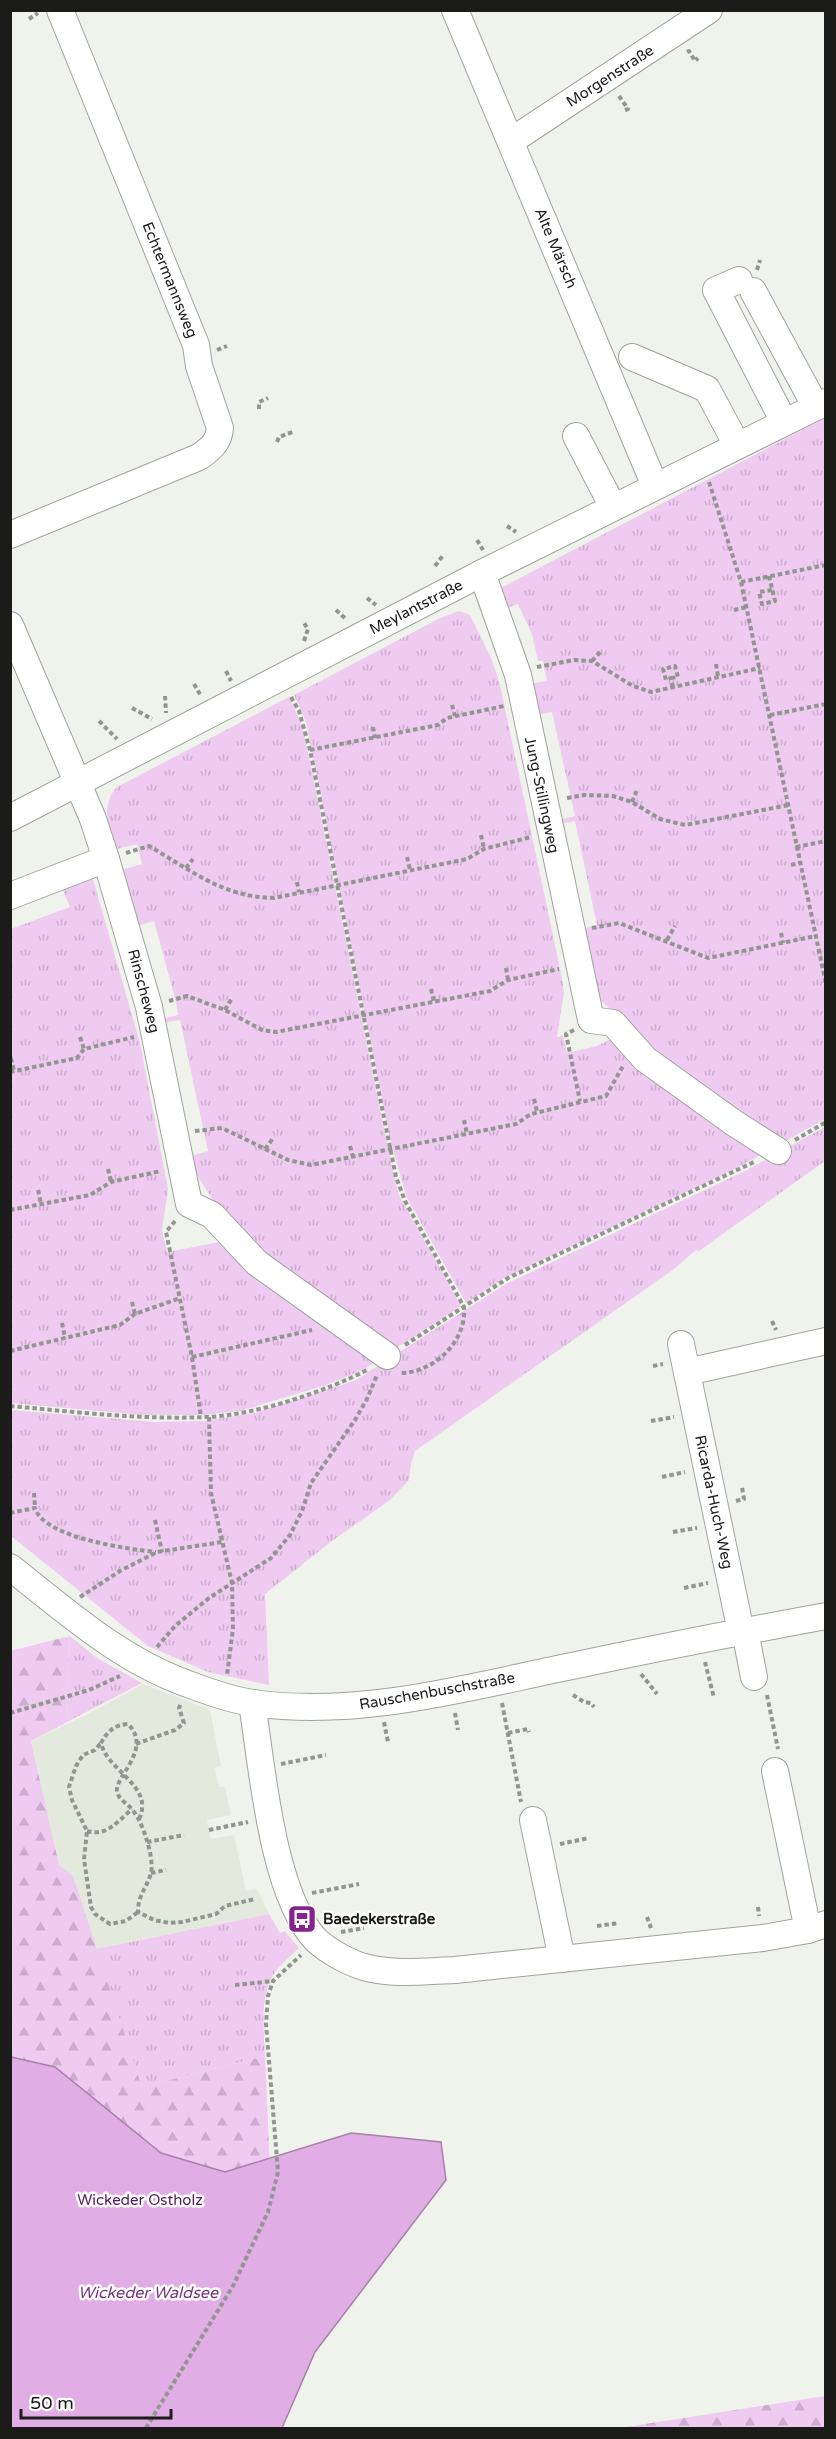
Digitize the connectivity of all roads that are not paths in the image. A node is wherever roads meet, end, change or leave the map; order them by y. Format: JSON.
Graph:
{"nodes":[{"id":1,"x":60,"y":10,"type":"edge"},
{"id":2,"x":455,"y":10,"type":"edge"},
{"id":3,"x":709,"y":10,"type":"edge"},
{"id":4,"x":511,"y":141,"type":"junction"},
{"id":5,"x":632,"y":357,"type":"dead end"},
{"id":6,"x":820,"y":405,"type":"edge"},
{"id":7,"x":784,"y":422,"type":"junction"},
{"id":8,"x":576,"y":436,"type":"dead end"},
{"id":9,"x":737,"y":445,"type":"junction"},
{"id":10,"x":655,"y":486,"type":"junction"},
{"id":11,"x":613,"y":507,"type":"junction"},
{"id":12,"x":10,"y":536,"type":"edge"},
{"id":13,"x":482,"y":573,"type":"junction"},
{"id":14,"x":10,"y":625,"type":"edge"},
{"id":15,"x":78,"y":784,"type":"junction"},
{"id":16,"x":10,"y":818,"type":"edge"},
{"id":17,"x":106,"y":859,"type":"junction"},
{"id":18,"x":10,"y":896,"type":"edge"},
{"id":19,"x":778,"y":1151,"type":"road end"},
{"id":20,"x":825,"y":1341,"type":"edge"},
{"id":21,"x":681,"y":1344,"type":"dead end"},
{"id":22,"x":388,"y":1368,"type":"road end"},
{"id":23,"x":687,"y":1372,"type":"junction"},
{"id":24,"x":10,"y":1567,"type":"edge"},
{"id":25,"x":825,"y":1616,"type":"edge"},
{"id":26,"x":743,"y":1631,"type":"junction"},
{"id":27,"x":759,"y":1681,"type":"road end"},
{"id":28,"x":252,"y":1703,"type":"junction"},
{"id":29,"x":775,"y":1771,"type":"road end"},
{"id":30,"x":533,"y":1820,"type":"road end"},
{"id":31,"x":817,"y":1927,"type":"edge"},
{"id":32,"x":562,"y":1959,"type":"junction"}],
"edges":[{"from":1,"to":12,"type":"street","name":"Echtermannsweg"},
{"from":2,"to":4,"type":"street","name":"Alte Märsch"},
{"from":3,"to":4,"type":"street","name":"Morgenstraße"},
{"from":4,"to":10,"type":"street","name":"Alte Märsch"},
{"from":5,"to":9,"type":"street"},
{"from":6,"to":7,"type":"street","name":"Meylantstraße"},
{"from":6,"to":7,"type":"street"},
{"from":7,"to":9,"type":"street","name":"Meylantstraße"},
{"from":8,"to":11,"type":"street"},
{"from":9,"to":10,"type":"street","name":"Meylantstraße"},
{"from":10,"to":11,"type":"street","name":"Meylantstraße"},
{"from":11,"to":13,"type":"street","name":"Meylantstraße"},
{"from":13,"to":15,"type":"street","name":"Meylantstraße"},
{"from":13,"to":19,"type":"street","name":"Jung-Stillingweg"},
{"from":14,"to":15,"type":"street","name":"Rinscheweg"},
{"from":15,"to":16,"type":"street","name":"Meylantstraße"},
{"from":15,"to":17,"type":"street","name":"Rinscheweg"},
{"from":17,"to":18,"type":"street"},
{"from":17,"to":22,"type":"street","name":"Rinscheweg"},
{"from":20,"to":23,"type":"street"},
{"from":21,"to":23,"type":"street","name":"Ricarda-Huch-Weg"},
{"from":23,"to":26,"type":"street","name":"Ricarda-Huch-Weg"},
{"from":24,"to":28,"type":"street","name":"Rauschenbuschstraße"},
{"from":25,"to":26,"type":"street","name":"Rauschenbuschstraße"},
{"from":26,"to":27,"type":"street","name":"Ricarda-Huch-Weg"},
{"from":26,"to":28,"type":"street","name":"Rauschenbuschstraße"},
{"from":28,"to":32,"type":"street"},
{"from":29,"to":31,"type":"street"},
{"from":30,"to":32,"type":"street"},
{"from":31,"to":32,"type":"street"}]}
